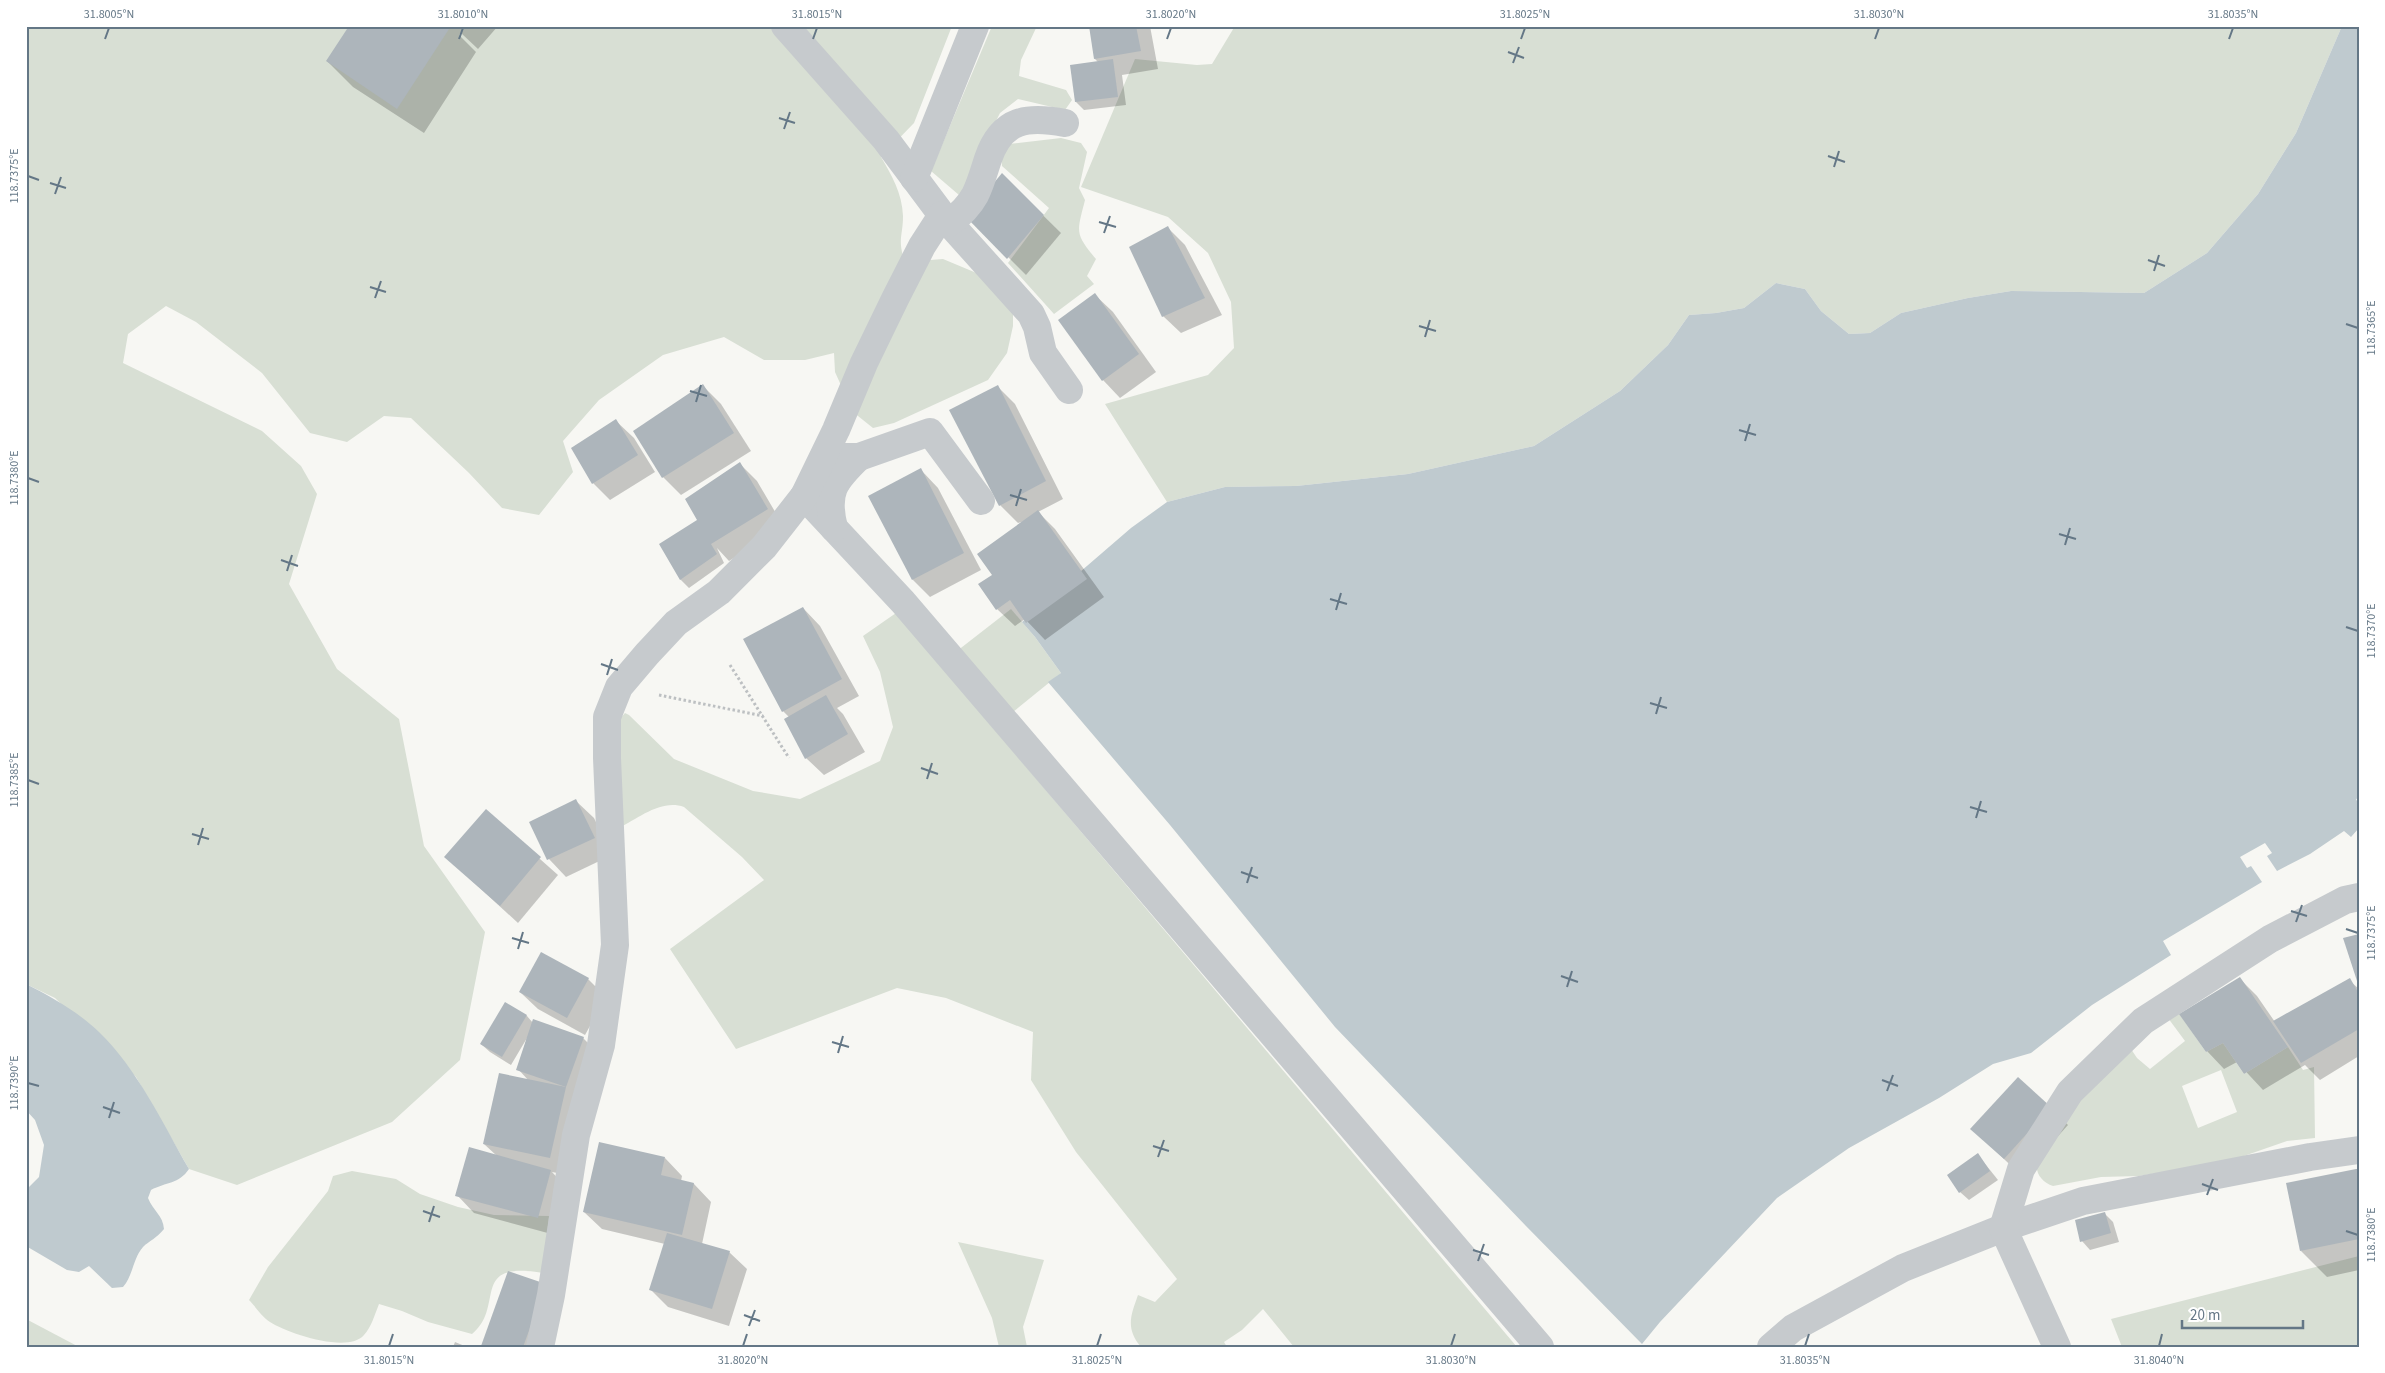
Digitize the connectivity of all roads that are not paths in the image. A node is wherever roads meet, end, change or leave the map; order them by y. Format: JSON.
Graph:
{"nodes":[{"id":1,"x":785,"y":26,"type":"edge"},
{"id":2,"x":975,"y":26,"type":"edge"},
{"id":3,"x":1065,"y":123,"type":"dead end"},
{"id":4,"x":914,"y":178,"type":"junction"},
{"id":5,"x":946,"y":219,"type":"junction"},
{"id":6,"x":1069,"y":390,"type":"dead end"},
{"id":7,"x":824,"y":457,"type":"junction"},
{"id":8,"x":859,"y":457,"type":"junction"},
{"id":9,"x":804,"y":496,"type":"junction"},
{"id":10,"x":981,"y":500,"type":"dead end"},
{"id":11,"x":834,"y":528,"type":"junction"},
{"id":12,"x":2359,"y":897,"type":"edge"},
{"id":13,"x":2359,"y":1150,"type":"edge"},
{"id":14,"x":2004,"y":1228,"type":"junction"},
{"id":15,"x":540,"y":1347,"type":"edge"},
{"id":16,"x":1540,"y":1347,"type":"edge"},
{"id":17,"x":1771,"y":1347,"type":"edge"},
{"id":18,"x":2057,"y":1347,"type":"edge"}],
"edges":[{"from":1,"to":4,"type":"street"},
{"from":2,"to":4,"type":"street"},
{"from":3,"to":5,"type":"street"},
{"from":4,"to":5,"type":"street"},
{"from":5,"to":6,"type":"street"},
{"from":5,"to":7,"type":"street"},
{"from":7,"to":8,"type":"street"},
{"from":7,"to":9,"type":"street"},
{"from":8,"to":10,"type":"street"},
{"from":8,"to":11,"type":"street"},
{"from":9,"to":11,"type":"street"},
{"from":9,"to":15,"type":"street"},
{"from":11,"to":16,"type":"street"},
{"from":12,"to":14,"type":"street"},
{"from":13,"to":14,"type":"street"},
{"from":14,"to":17,"type":"street"},
{"from":14,"to":18,"type":"street"}]}
